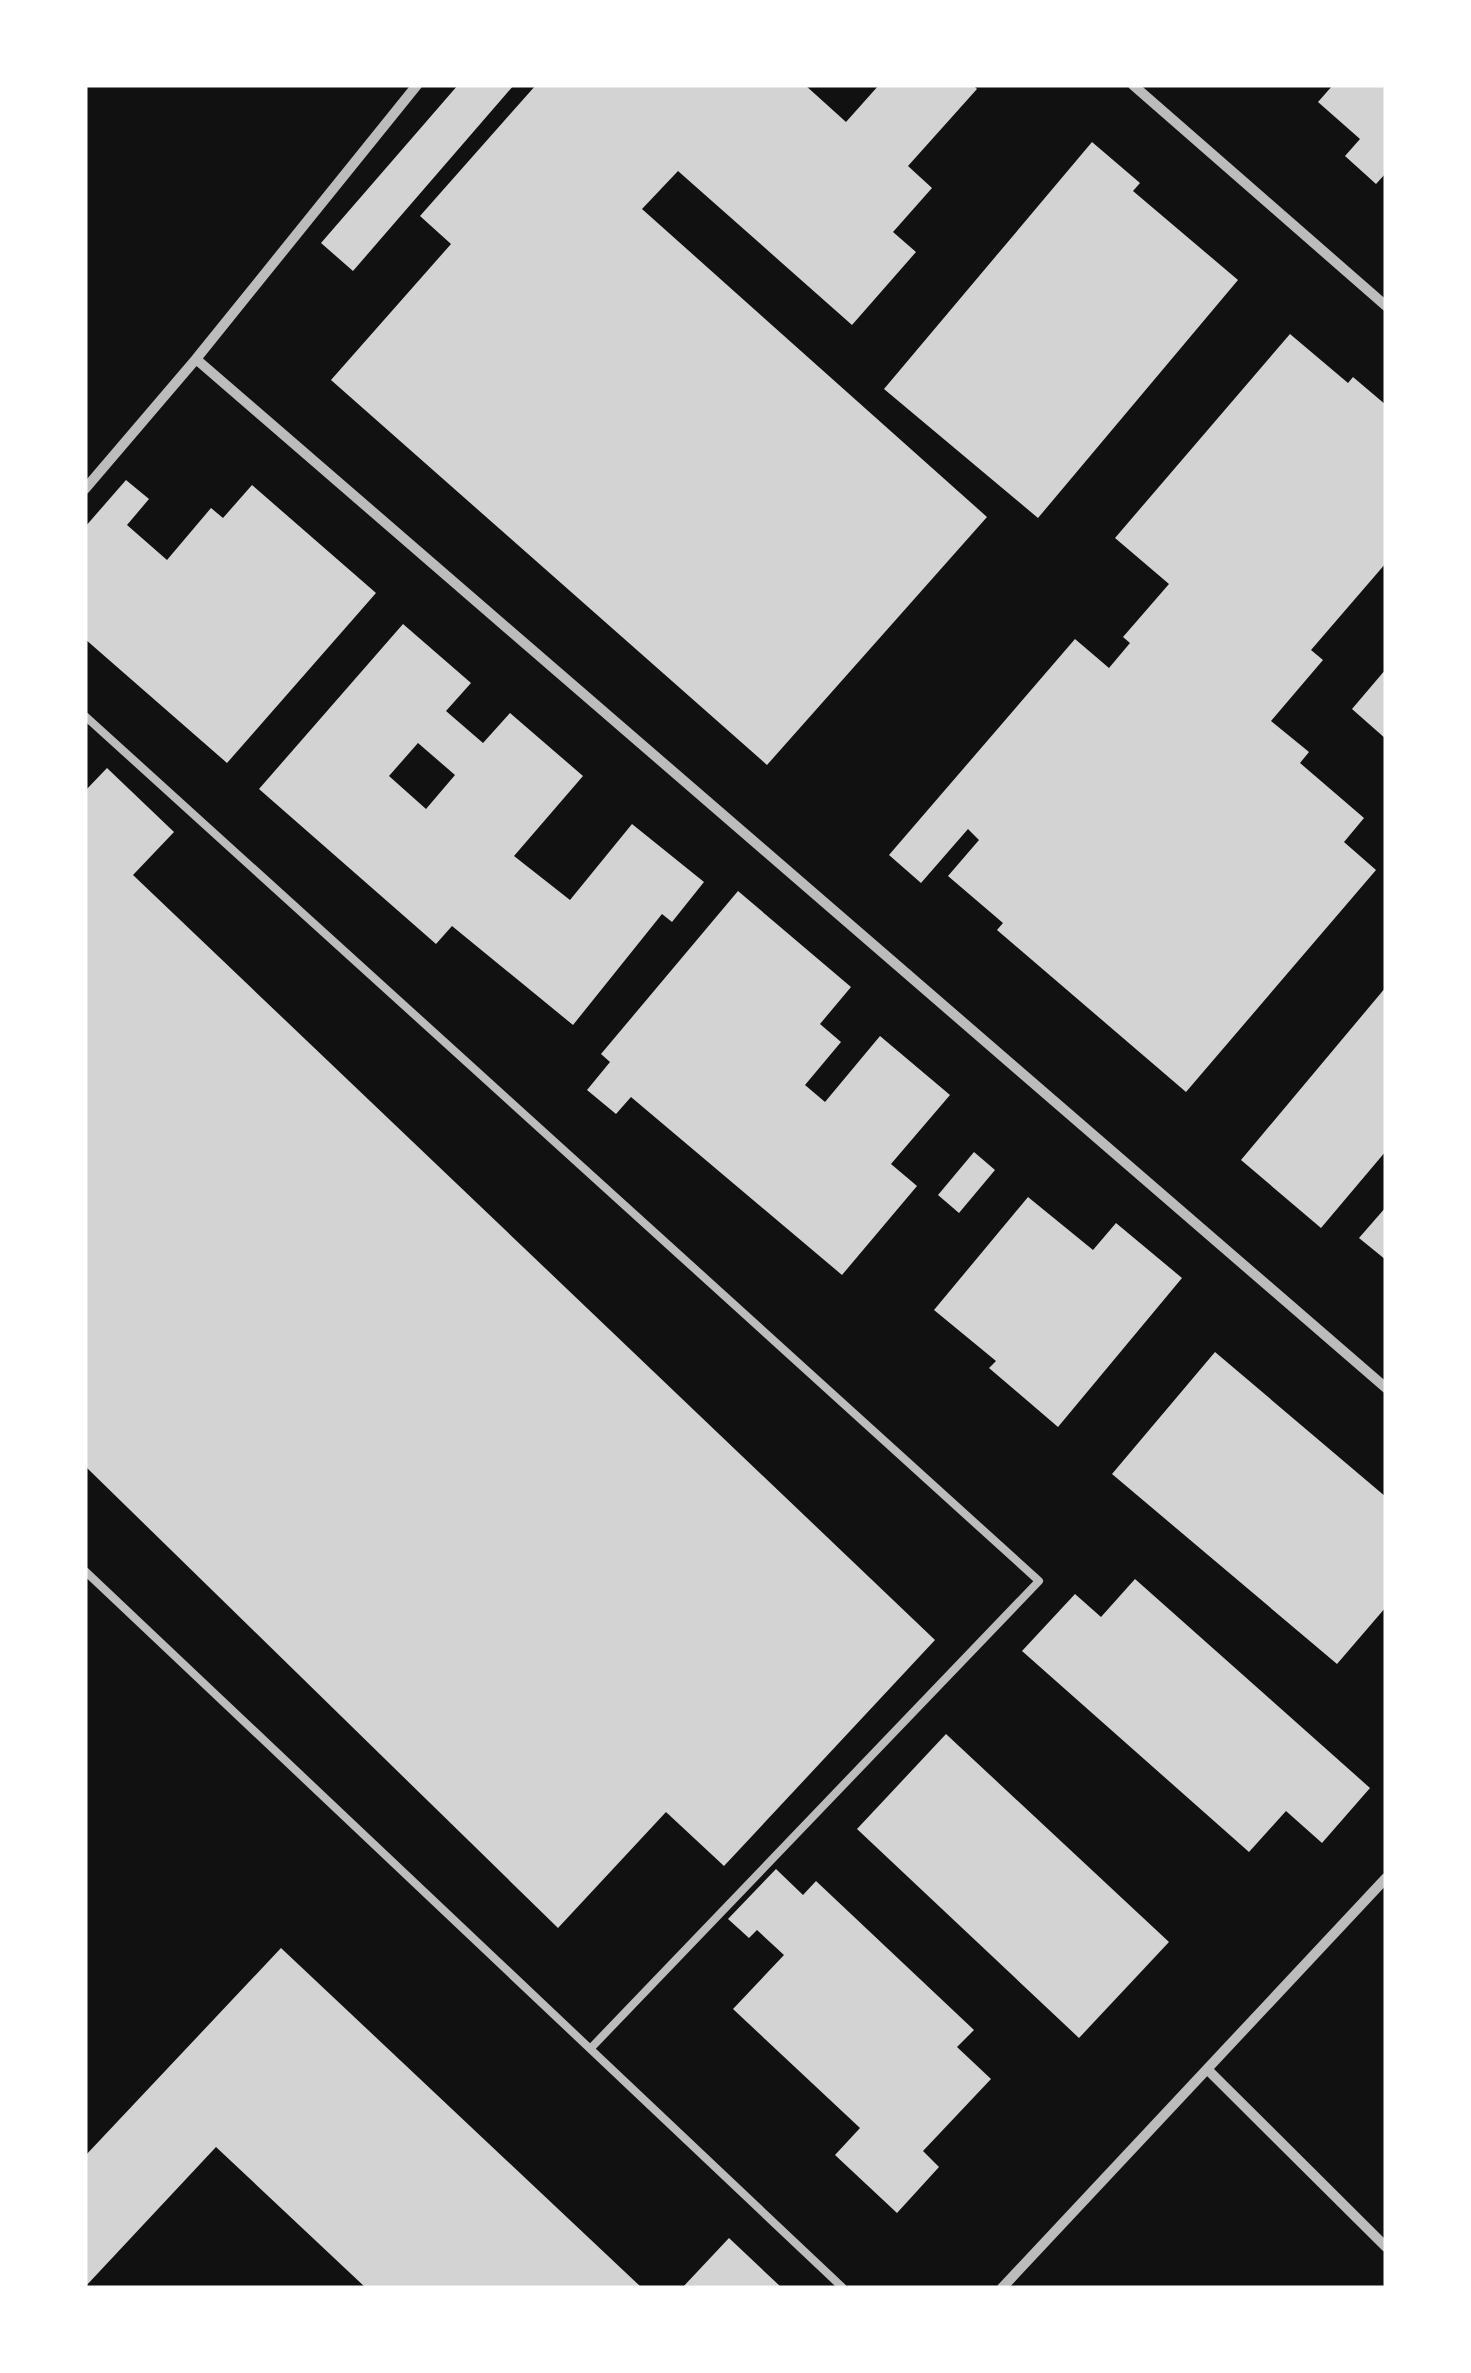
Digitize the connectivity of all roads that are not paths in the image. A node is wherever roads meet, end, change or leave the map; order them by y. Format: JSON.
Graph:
{"nodes":[{"id":1,"x":417,"y":85,"type":"edge"},
{"id":2,"x":1133,"y":85,"type":"edge"},
{"id":3,"x":1386,"y":306,"type":"edge"},
{"id":4,"x":196,"y":359,"type":"junction"},
{"id":5,"x":85,"y":489,"type":"edge"},
{"id":6,"x":85,"y":716,"type":"edge"},
{"id":7,"x":1386,"y":1388,"type":"edge"},
{"id":8,"x":85,"y":1571,"type":"edge"},
{"id":9,"x":1386,"y":1878,"type":"edge"},
{"id":10,"x":591,"y":2048,"type":"junction"},
{"id":11,"x":1208,"y":2070,"type":"junction"},
{"id":12,"x":1386,"y":2247,"type":"edge"},
{"id":13,"x":843,"y":2288,"type":"edge"},
{"id":14,"x":1002,"y":2288,"type":"edge"}],
"edges":[{"from":1,"to":4,"type":"street"},
{"from":2,"to":3,"type":"street"},
{"from":4,"to":5,"type":"street"},
{"from":4,"to":7,"type":"street"},
{"from":6,"to":10,"type":"lane"},
{"from":8,"to":10,"type":"lane"},
{"from":9,"to":11,"type":"street"},
{"from":10,"to":13,"type":"lane"},
{"from":11,"to":12,"type":"street"},
{"from":11,"to":14,"type":"street"}]}
